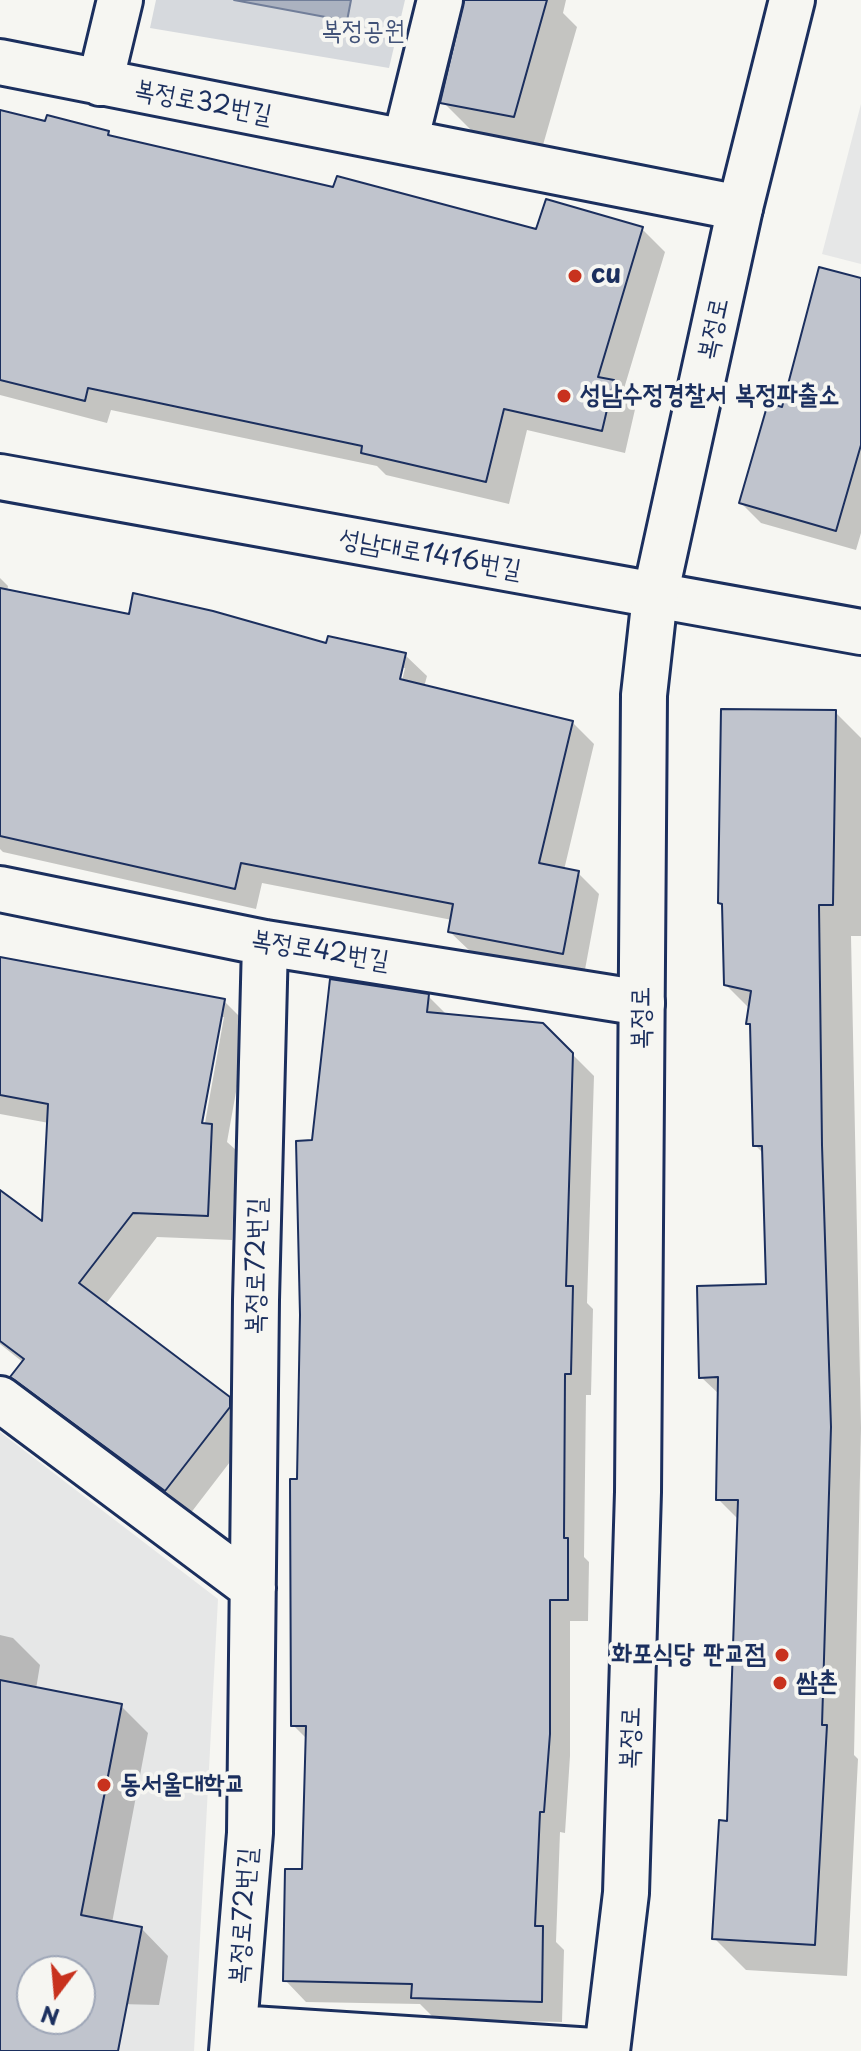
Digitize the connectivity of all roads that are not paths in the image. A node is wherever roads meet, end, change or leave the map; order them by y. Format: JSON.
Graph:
{"nodes":[{"id":1,"x":120,"y":0,"type":"edge"},
{"id":2,"x":440,"y":0,"type":"edge"},
{"id":3,"x":792,"y":0,"type":"edge"},
{"id":4,"x":0,"y":62,"type":"edge"},
{"id":5,"x":100,"y":83,"type":"junction"},
{"id":6,"x":405,"y":142,"type":"junction"},
{"id":7,"x":740,"y":208,"type":"junction"},
{"id":8,"x":0,"y":477,"type":"edge"},
{"id":9,"x":655,"y":596,"type":"junction"},
{"id":10,"x":861,"y":632,"type":"edge"},
{"id":11,"x":0,"y":889,"type":"edge"},
{"id":12,"x":265,"y":943,"type":"junction"},
{"id":13,"x":642,"y":1003,"type":"junction"},
{"id":14,"x":0,"y":1399,"type":"edge"},
{"id":15,"x":253,"y":1588,"type":"junction"},
{"id":16,"x":234,"y":2040,"type":"edge"},
{"id":17,"x":594,"y":2051,"type":"edge"},
{"id":18,"x":607,"y":2051,"type":"edge"}],
"edges":[{"from":1,"to":5,"type":"street"},
{"from":2,"to":6,"type":"street"},
{"from":3,"to":7,"type":"street","name":"복정로"},
{"from":4,"to":5,"type":"street","name":"복정로32번길"},
{"from":5,"to":6,"type":"street","name":"복정로32번길"},
{"from":6,"to":7,"type":"street","name":"복정로32번길"},
{"from":7,"to":9,"type":"street","name":"복정로"},
{"from":8,"to":9,"type":"street","name":"성남대로1416번길"},
{"from":9,"to":10,"type":"street","name":"성남대로1416번길"},
{"from":9,"to":13,"type":"street","name":"복정로"},
{"from":11,"to":12,"type":"street","name":"복정로42번길"},
{"from":12,"to":13,"type":"street","name":"복정로42번길"},
{"from":12,"to":15,"type":"street","name":"복정로72번길"},
{"from":13,"to":18,"type":"street","name":"복정로"},
{"from":14,"to":15,"type":"street"},
{"from":15,"to":16,"type":"street","name":"복정로72번길"},
{"from":16,"to":17,"type":"street"}]}
